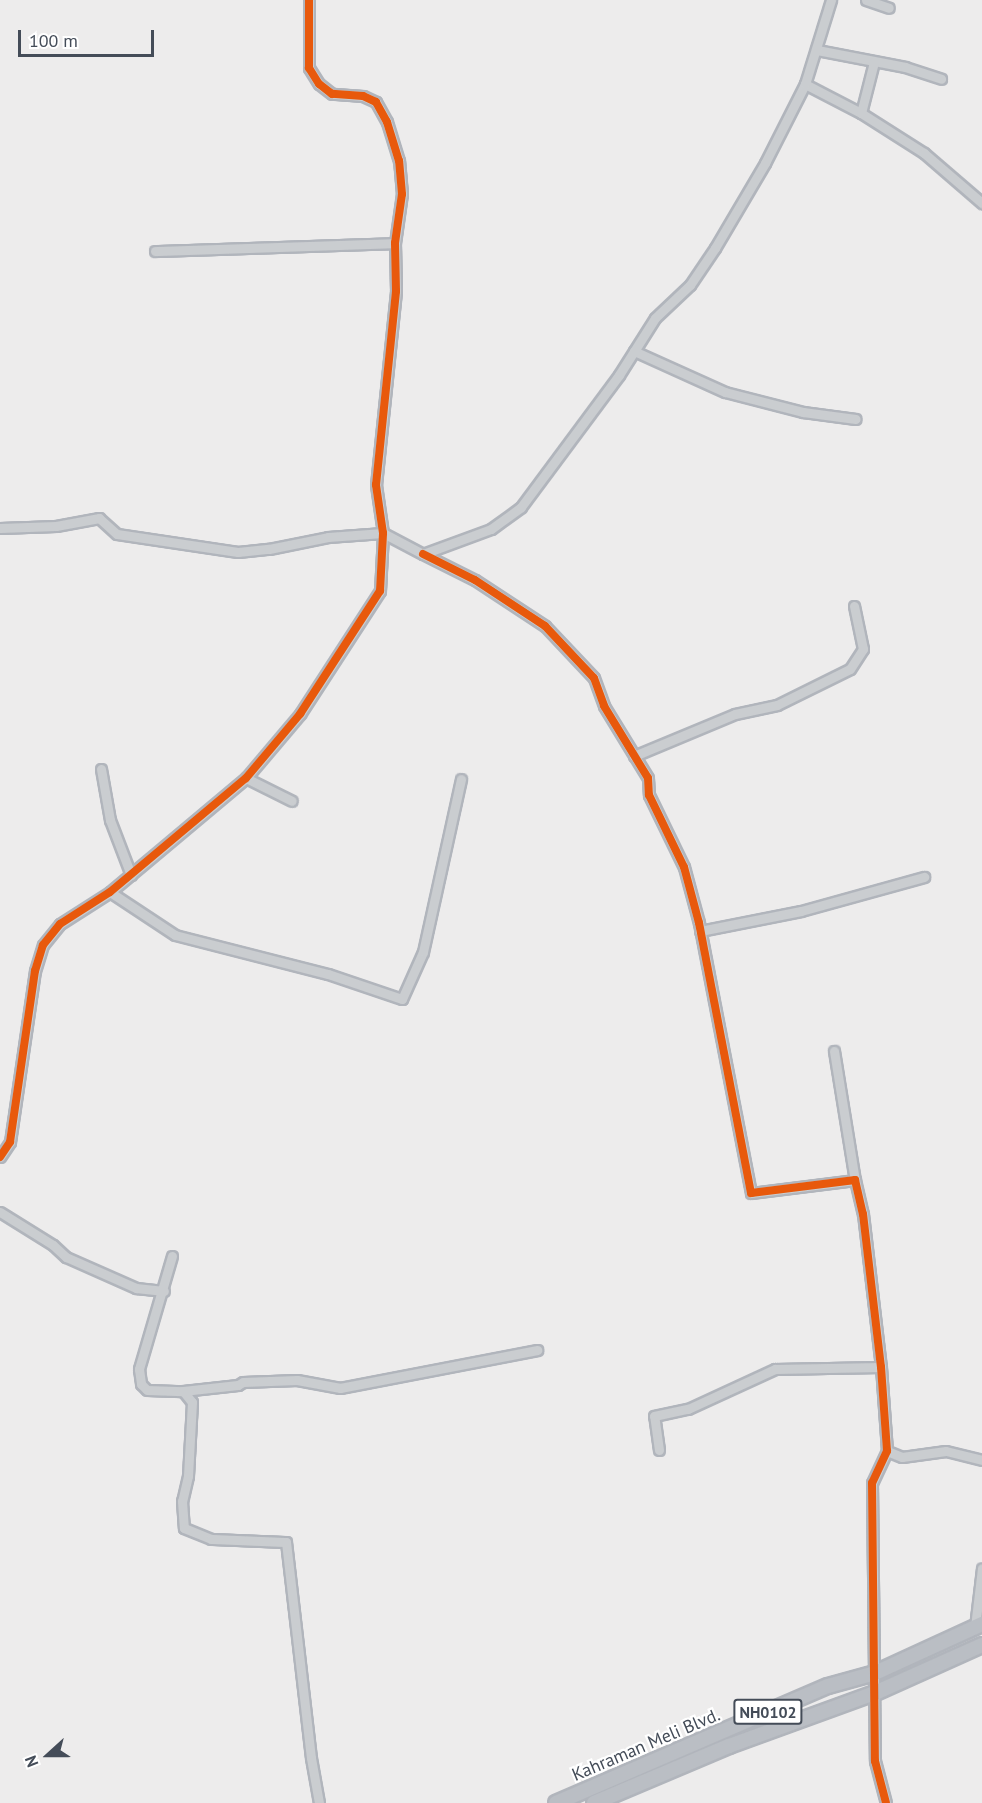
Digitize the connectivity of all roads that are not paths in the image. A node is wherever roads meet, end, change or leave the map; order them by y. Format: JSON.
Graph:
{"nodes":[{"id":1,"x":309,"y":0,"type":"edge"},
{"id":2,"x":831,"y":0,"type":"edge"},
{"id":3,"x":866,"y":0,"type":"edge"},
{"id":4,"x":889,"y":8,"type":"dead end"},
{"id":5,"x":817,"y":50,"type":"junction"},
{"id":6,"x":874,"y":62,"type":"junction"},
{"id":7,"x":941,"y":79,"type":"dead end"},
{"id":8,"x":805,"y":84,"type":"junction"},
{"id":9,"x":861,"y":113,"type":"junction"},
{"id":10,"x":982,"y":203,"type":"edge"},
{"id":11,"x":395,"y":243,"type":"junction"},
{"id":12,"x":155,"y":251,"type":"dead end"},
{"id":13,"x":634,"y":351,"type":"junction"},
{"id":14,"x":856,"y":419,"type":"dead end"},
{"id":15,"x":0,"y":528,"type":"edge"},
{"id":16,"x":383,"y":533,"type":"junction"},
{"id":17,"x":423,"y":554,"type":"junction"},
{"id":18,"x":854,"y":606,"type":"dead end"},
{"id":19,"x":634,"y":756,"type":"junction"},
{"id":20,"x":101,"y":769,"type":"dead end"},
{"id":21,"x":246,"y":778,"type":"junction"},
{"id":22,"x":461,"y":779,"type":"dead end"},
{"id":23,"x":292,"y":801,"type":"dead end"},
{"id":24,"x":131,"y":874,"type":"junction"},
{"id":25,"x":924,"y":877,"type":"dead end"},
{"id":26,"x":110,"y":892,"type":"junction"},
{"id":27,"x":700,"y":931,"type":"junction"},
{"id":28,"x":834,"y":1051,"type":"dead end"},
{"id":29,"x":0,"y":1157,"type":"edge"},
{"id":30,"x":855,"y":1180,"type":"junction"},
{"id":31,"x":0,"y":1212,"type":"edge"},
{"id":32,"x":172,"y":1256,"type":"dead end"},
{"id":33,"x":164,"y":1291,"type":"junction"},
{"id":34,"x":537,"y":1350,"type":"dead end"},
{"id":35,"x":881,"y":1367,"type":"junction"},
{"id":36,"x":183,"y":1391,"type":"junction"},
{"id":37,"x":659,"y":1450,"type":"dead end"},
{"id":38,"x":887,"y":1451,"type":"junction"},
{"id":39,"x":982,"y":1460,"type":"edge"},
{"id":40,"x":982,"y":1568,"type":"edge"},
{"id":41,"x":981,"y":1584,"type":"edge"},
{"id":42,"x":979,"y":1626,"type":"edge"},
{"id":43,"x":982,"y":1645,"type":"edge"},
{"id":44,"x":875,"y":1673,"type":"junction"},
{"id":45,"x":875,"y":1693,"type":"junction"},
{"id":46,"x":319,"y":1803,"type":"edge"},
{"id":47,"x":556,"y":1803,"type":"edge"},
{"id":48,"x":594,"y":1803,"type":"edge"},
{"id":49,"x":886,"y":1803,"type":"edge"}],
"edges":[{"from":1,"to":11,"type":"street"},
{"from":2,"to":5,"type":"street"},
{"from":3,"to":4,"type":"street"},
{"from":5,"to":6,"type":"street"},
{"from":5,"to":8,"type":"street"},
{"from":6,"to":7,"type":"street"},
{"from":6,"to":9,"type":"street"},
{"from":8,"to":9,"type":"street"},
{"from":8,"to":13,"type":"street"},
{"from":9,"to":10,"type":"street"},
{"from":11,"to":12,"type":"street"},
{"from":11,"to":16,"type":"street"},
{"from":13,"to":14,"type":"street"},
{"from":13,"to":17,"type":"street"},
{"from":15,"to":16,"type":"street"},
{"from":16,"to":17,"type":"street"},
{"from":16,"to":21,"type":"street"},
{"from":17,"to":19,"type":"street"},
{"from":18,"to":19,"type":"street"},
{"from":19,"to":27,"type":"street"},
{"from":20,"to":24,"type":"street"},
{"from":21,"to":23,"type":"street"},
{"from":21,"to":24,"type":"street"},
{"from":22,"to":26,"type":"street"},
{"from":24,"to":26,"type":"street"},
{"from":25,"to":27,"type":"street"},
{"from":26,"to":29,"type":"street"},
{"from":27,"to":30,"type":"street"},
{"from":28,"to":30,"type":"street"},
{"from":30,"to":35,"type":"street"},
{"from":31,"to":33,"type":"street"},
{"from":32,"to":33,"type":"street"},
{"from":33,"to":36,"type":"street"},
{"from":34,"to":36,"type":"street"},
{"from":35,"to":37,"type":"street"},
{"from":35,"to":38,"type":"street"},
{"from":36,"to":46,"type":"street"},
{"from":38,"to":39,"type":"street"},
{"from":38,"to":44,"type":"street"},
{"from":40,"to":41,"type":"street"},
{"from":41,"to":42,"type":"street"},
{"from":42,"to":44,"type":"highway","name":"Kahraman Meli Blvd.","number":"NH0102"},
{"from":43,"to":45,"type":"highway","name":"Kahraman Meli Blvd.","number":"NH0102"},
{"from":44,"to":45,"type":"street"},
{"from":44,"to":47,"type":"highway","name":"Kahraman Meli Blvd.","number":"NH0102"},
{"from":45,"to":48,"type":"highway","name":"Kahraman Meli Blvd.","number":"NH0102"},
{"from":45,"to":49,"type":"street"}]}
